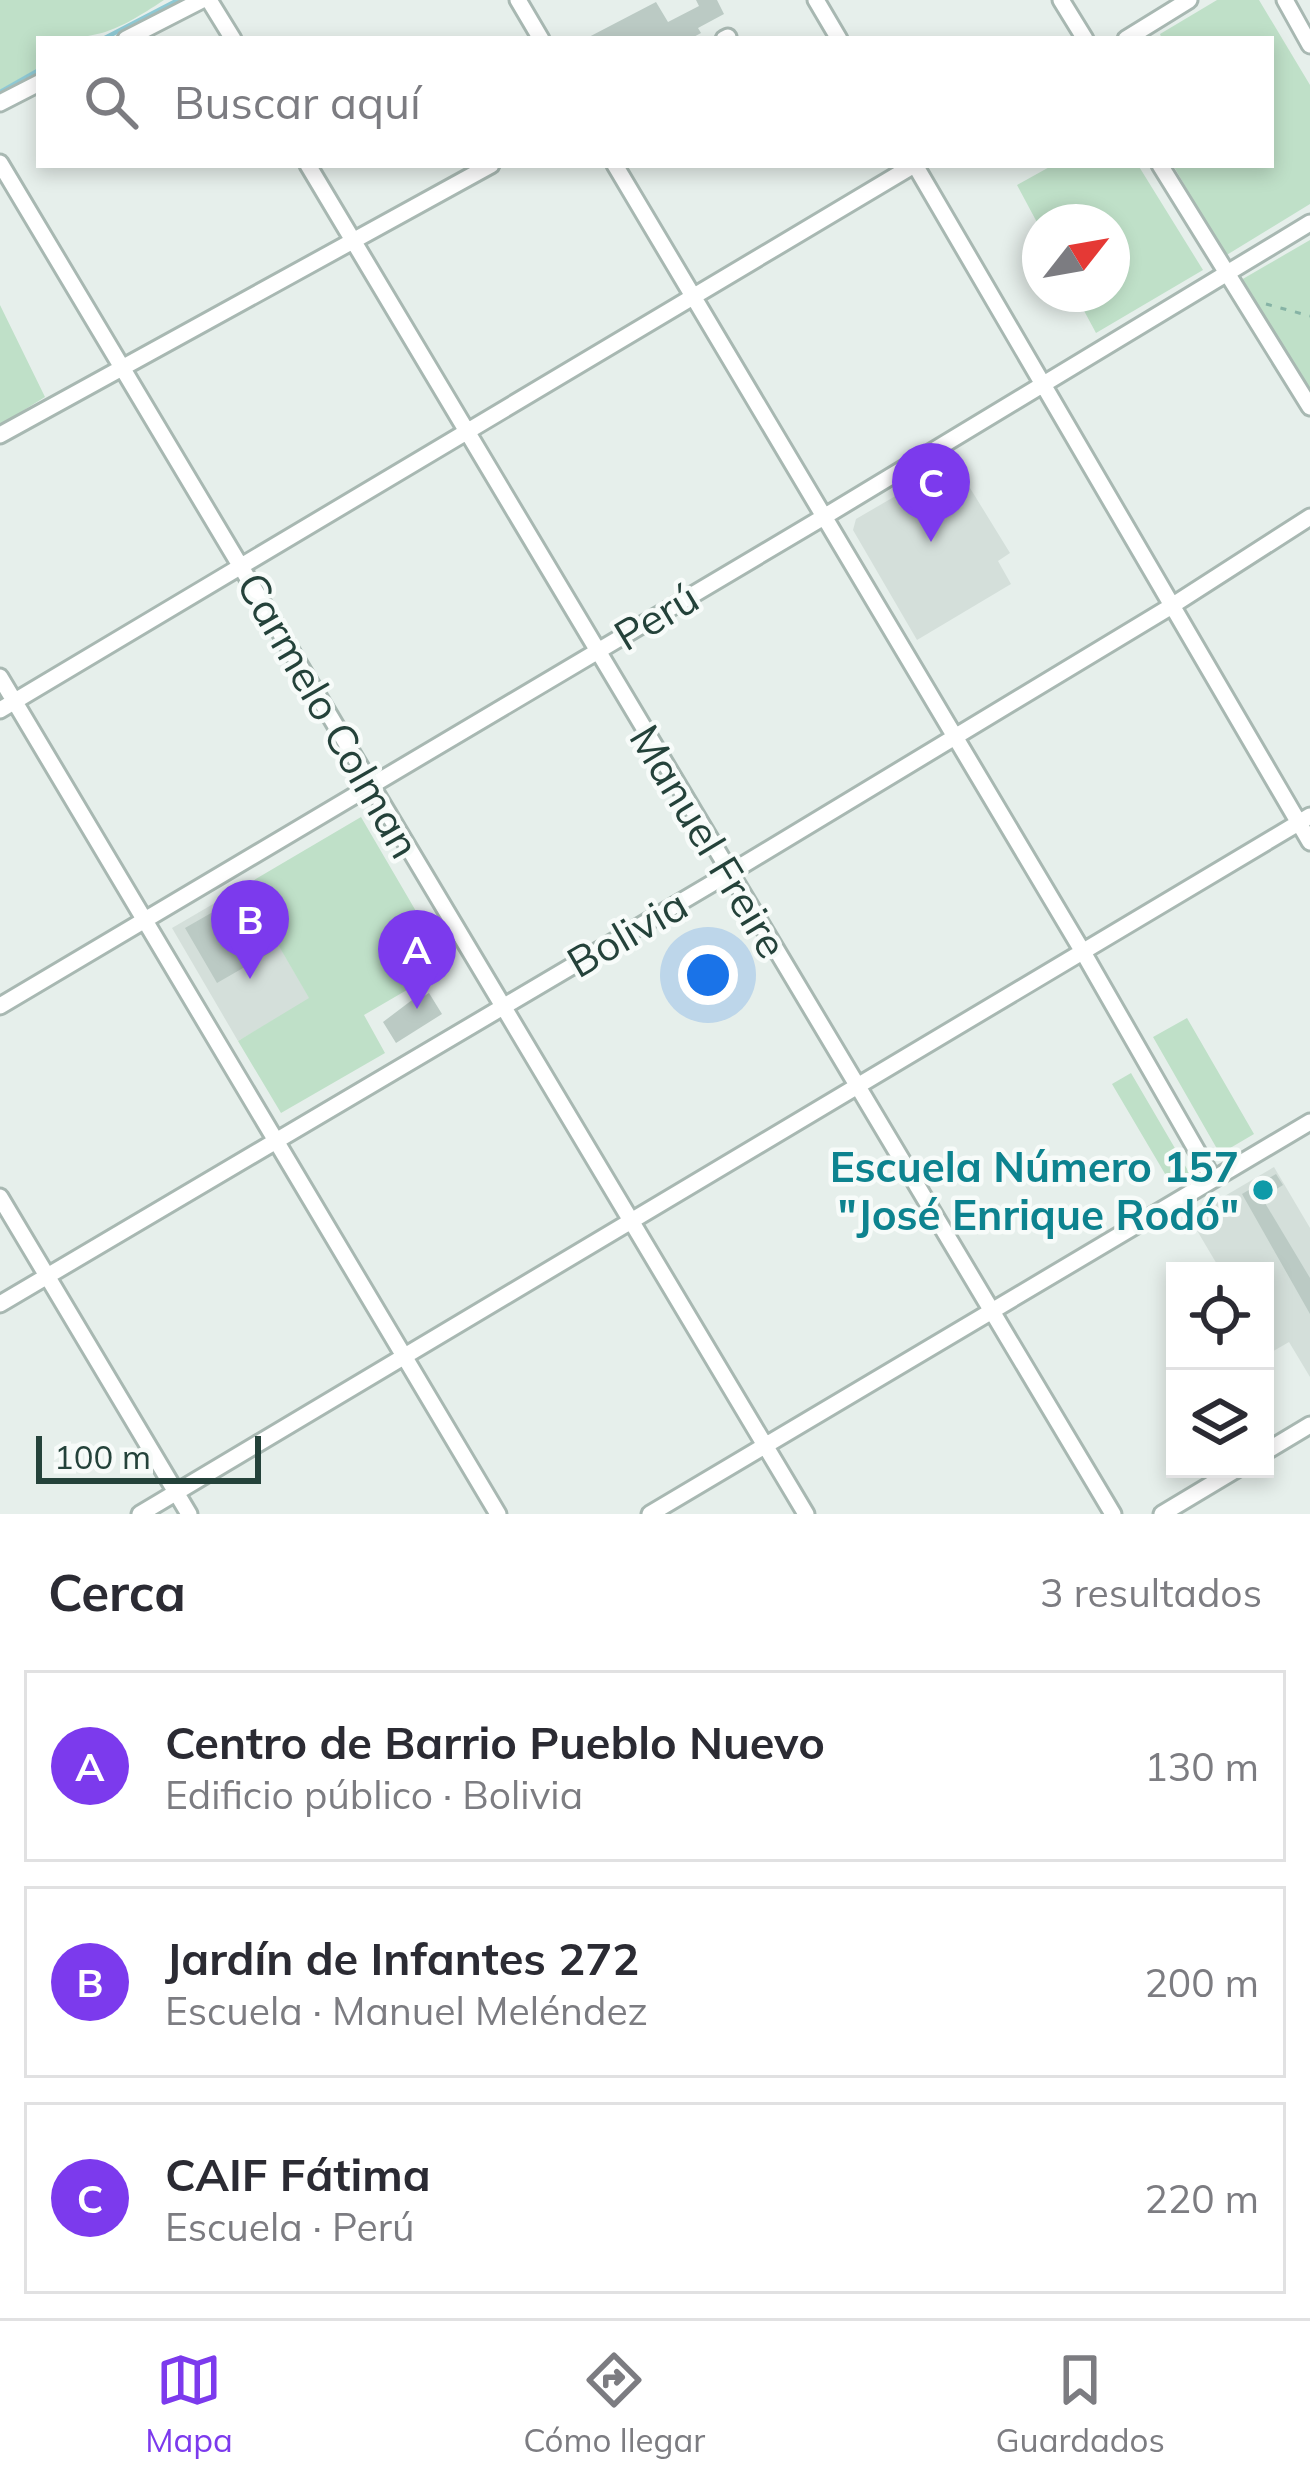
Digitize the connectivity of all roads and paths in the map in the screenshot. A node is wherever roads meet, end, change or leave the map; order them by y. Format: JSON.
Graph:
{"nodes":[{"id":1,"x":206,"y":0,"type":"edge"},
{"id":2,"x":518,"y":0,"type":"edge"},
{"id":3,"x":816,"y":0,"type":"edge"},
{"id":4,"x":1061,"y":0,"type":"edge"},
{"id":5,"x":1189,"y":0,"type":"edge"},
{"id":6,"x":1285,"y":0,"type":"edge"},
{"id":7,"x":132,"y":36,"type":"edge"},
{"id":8,"x":231,"y":36,"type":"edge"},
{"id":9,"x":539,"y":36,"type":"edge"},
{"id":10,"x":837,"y":36,"type":"edge"},
{"id":11,"x":1083,"y":36,"type":"edge"},
{"id":12,"x":1131,"y":36,"type":"edge"},
{"id":13,"x":1310,"y":46,"type":"edge"},
{"id":14,"x":36,"y":85,"type":"edge"},
{"id":15,"x":0,"y":103,"type":"edge"},
{"id":16,"x":0,"y":163,"type":"edge"},
{"id":17,"x":310,"y":168,"type":"edge"},
{"id":18,"x":485,"y":168,"type":"edge"},
{"id":19,"x":617,"y":168,"type":"edge"},
{"id":20,"x":910,"y":168,"type":"edge"},
{"id":21,"x":917,"y":168,"type":"edge"},
{"id":22,"x":1162,"y":168,"type":"edge"},
{"id":23,"x":1310,"y":223,"type":"edge"},
{"id":24,"x":352,"y":238,"type":"junction"},
{"id":25,"x":1225,"y":273,"type":"junction"},
{"id":26,"x":692,"y":300,"type":"junction"},
{"id":27,"x":1256,"y":301,"type":"dead end"},
{"id":28,"x":1310,"y":316,"type":"edge"},
{"id":29,"x":120,"y":366,"type":"junction"},
{"id":30,"x":1043,"y":386,"type":"junction"},
{"id":31,"x":1310,"y":407,"type":"edge"},
{"id":32,"x":467,"y":434,"type":"junction"},
{"id":33,"x":0,"y":435,"type":"edge"},
{"id":34,"x":1310,"y":517,"type":"edge"},
{"id":35,"x":822,"y":518,"type":"junction"},
{"id":36,"x":242,"y":566,"type":"junction"},
{"id":37,"x":1170,"y":607,"type":"junction"},
{"id":38,"x":596,"y":652,"type":"junction"},
{"id":39,"x":0,"y":676,"type":"edge"},
{"id":40,"x":7,"y":706,"type":"edge"},
{"id":41,"x":954,"y":738,"type":"junction"},
{"id":42,"x":370,"y":785,"type":"junction"},
{"id":43,"x":1305,"y":820,"type":"edge"},
{"id":44,"x":1310,"y":842,"type":"edge"},
{"id":45,"x":728,"y":874,"type":"junction"},
{"id":46,"x":145,"y":921,"type":"junction"},
{"id":47,"x":1083,"y":952,"type":"junction"},
{"id":48,"x":0,"y":1006,"type":"edge"},
{"id":49,"x":501,"y":1006,"type":"junction"},
{"id":50,"x":857,"y":1088,"type":"junction"},
{"id":51,"x":1310,"y":1122,"type":"edge"},
{"id":52,"x":278,"y":1141,"type":"junction"},
{"id":53,"x":1213,"y":1179,"type":"junction"},
{"id":54,"x":0,"y":1198,"type":"edge"},
{"id":55,"x":631,"y":1221,"type":"junction"},
{"id":56,"x":47,"y":1276,"type":"junction"},
{"id":57,"x":0,"y":1304,"type":"edge"},
{"id":58,"x":991,"y":1312,"type":"junction"},
{"id":59,"x":405,"y":1355,"type":"junction"},
{"id":60,"x":1310,"y":1425,"type":"edge"},
{"id":61,"x":766,"y":1446,"type":"junction"},
{"id":62,"x":1274,"y":1447,"type":"edge"},
{"id":63,"x":1222,"y":1478,"type":"edge"},
{"id":64,"x":176,"y":1492,"type":"junction"},
{"id":65,"x":140,"y":1514,"type":"edge"},
{"id":66,"x":189,"y":1514,"type":"edge"},
{"id":67,"x":498,"y":1514,"type":"edge"},
{"id":68,"x":650,"y":1514,"type":"edge"},
{"id":69,"x":806,"y":1514,"type":"edge"},
{"id":70,"x":1113,"y":1514,"type":"edge"},
{"id":71,"x":1162,"y":1514,"type":"edge"}],
"edges":[{"from":1,"to":7,"type":"street"},
{"from":1,"to":8,"type":"street"},
{"from":2,"to":9,"type":"street"},
{"from":3,"to":10,"type":"street"},
{"from":4,"to":11,"type":"street"},
{"from":5,"to":12,"type":"street"},
{"from":6,"to":13,"type":"street"},
{"from":14,"to":15,"type":"street"},
{"from":16,"to":29,"type":"street","name":"Carmelo Colman"},
{"from":17,"to":24,"type":"street","name":"Manuel Freire"},
{"from":18,"to":24,"type":"street"},
{"from":19,"to":26,"type":"street"},
{"from":20,"to":26,"type":"street"},
{"from":21,"to":30,"type":"street"},
{"from":22,"to":25,"type":"street"},
{"from":23,"to":25,"type":"street","name":"Perú"},
{"from":24,"to":29,"type":"street"},
{"from":24,"to":32,"type":"street","name":"Manuel Freire"},
{"from":25,"to":30,"type":"street","name":"Perú"},
{"from":25,"to":31,"type":"street"},
{"from":26,"to":32,"type":"street"},
{"from":26,"to":35,"type":"street"},
{"from":27,"to":28,"type":"path"},
{"from":29,"to":33,"type":"street"},
{"from":29,"to":36,"type":"street","name":"Carmelo Colman"},
{"from":30,"to":35,"type":"street","name":"Perú"},
{"from":30,"to":37,"type":"street"},
{"from":32,"to":36,"type":"street"},
{"from":32,"to":38,"type":"street","name":"Manuel Freire"},
{"from":34,"to":37,"type":"street","name":"Bolivia"},
{"from":35,"to":38,"type":"street","name":"Perú"},
{"from":35,"to":41,"type":"street"},
{"from":36,"to":40,"type":"street"},
{"from":36,"to":42,"type":"street","name":"Carmelo Colman"},
{"from":37,"to":41,"type":"street","name":"Bolivia"},
{"from":37,"to":43,"type":"street"},
{"from":38,"to":42,"type":"street","name":"Perú"},
{"from":38,"to":45,"type":"street","name":"Manuel Freire"},
{"from":39,"to":40,"type":"street"},
{"from":40,"to":46,"type":"street"},
{"from":41,"to":45,"type":"street","name":"Bolivia"},
{"from":41,"to":47,"type":"street"},
{"from":42,"to":46,"type":"street","name":"Perú"},
{"from":42,"to":49,"type":"street","name":"Carmelo Colman"},
{"from":43,"to":44,"type":"street"},
{"from":43,"to":47,"type":"street"},
{"from":45,"to":49,"type":"street","name":"Bolivia"},
{"from":45,"to":50,"type":"street","name":"Manuel Freire"},
{"from":46,"to":48,"type":"street","name":"Perú"},
{"from":46,"to":52,"type":"street"},
{"from":47,"to":50,"type":"street"},
{"from":47,"to":53,"type":"street"},
{"from":49,"to":52,"type":"street","name":"Bolivia"},
{"from":49,"to":55,"type":"street","name":"Carmelo Colman"},
{"from":50,"to":55,"type":"street"},
{"from":50,"to":58,"type":"street","name":"Manuel Freire"},
{"from":51,"to":53,"type":"street"},
{"from":52,"to":56,"type":"street","name":"Bolivia"},
{"from":52,"to":59,"type":"street"},
{"from":53,"to":58,"type":"street"},
{"from":54,"to":56,"type":"street"},
{"from":55,"to":59,"type":"street"},
{"from":55,"to":61,"type":"street","name":"Carmelo Colman"},
{"from":56,"to":57,"type":"street","name":"Bolivia"},
{"from":56,"to":64,"type":"street"},
{"from":58,"to":61,"type":"street"},
{"from":58,"to":70,"type":"street","name":"Manuel Freire"},
{"from":59,"to":64,"type":"street"},
{"from":59,"to":67,"type":"street"},
{"from":60,"to":62,"type":"street"},
{"from":61,"to":68,"type":"street"},
{"from":61,"to":69,"type":"street","name":"Carmelo Colman"},
{"from":63,"to":71,"type":"street"},
{"from":64,"to":65,"type":"street"},
{"from":64,"to":66,"type":"street"}]}
